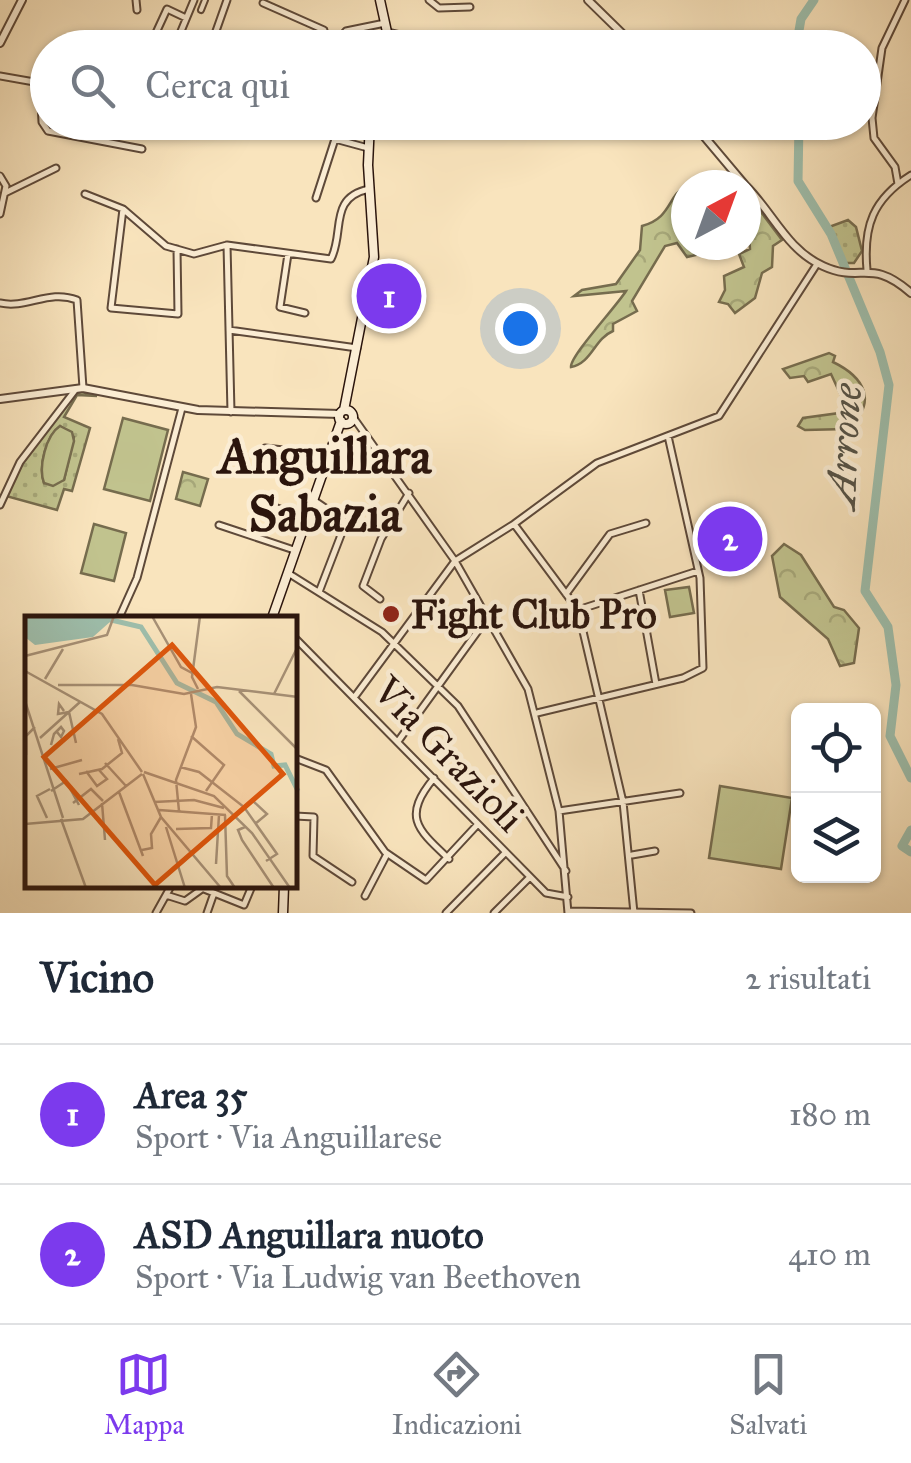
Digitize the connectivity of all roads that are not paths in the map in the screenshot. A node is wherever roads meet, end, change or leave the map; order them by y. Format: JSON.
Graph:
{"nodes":[{"id":1,"x":22,"y":0,"type":"edge"},
{"id":2,"x":136,"y":0,"type":"edge"},
{"id":3,"x":194,"y":0,"type":"edge"},
{"id":4,"x":205,"y":0,"type":"edge"},
{"id":5,"x":227,"y":0,"type":"edge"},
{"id":6,"x":380,"y":0,"type":"edge"},
{"id":7,"x":429,"y":0,"type":"edge"},
{"id":8,"x":588,"y":0,"type":"edge"},
{"id":9,"x":905,"y":0,"type":"edge"},
{"id":10,"x":263,"y":4,"type":"dead end"},
{"id":11,"x":470,"y":6,"type":"dead end"},
{"id":12,"x":137,"y":10,"type":"dead end"},
{"id":13,"x":201,"y":10,"type":"dead end"},
{"id":14,"x":186,"y":18,"type":"junction"},
{"id":15,"x":386,"y":28,"type":"junction"},
{"id":16,"x":157,"y":30,"type":"edge"},
{"id":17,"x":181,"y":30,"type":"edge"},
{"id":18,"x":216,"y":30,"type":"edge"},
{"id":19,"x":324,"y":30,"type":"edge"},
{"id":20,"x":359,"y":30,"type":"edge"},
{"id":21,"x":392,"y":30,"type":"edge"},
{"id":22,"x":619,"y":30,"type":"edge"},
{"id":23,"x":0,"y":43,"type":"edge"},
{"id":24,"x":881,"y":55,"type":"edge"},
{"id":25,"x":0,"y":76,"type":"edge"},
{"id":26,"x":30,"y":81,"type":"edge"},
{"id":27,"x":95,"y":140,"type":"edge"},
{"id":28,"x":335,"y":140,"type":"edge"},
{"id":29,"x":339,"y":140,"type":"edge"},
{"id":30,"x":369,"y":140,"type":"edge"},
{"id":31,"x":707,"y":140,"type":"edge"},
{"id":32,"x":875,"y":140,"type":"edge"},
{"id":33,"x":368,"y":148,"type":"junction"},
{"id":34,"x":142,"y":149,"type":"dead end"},
{"id":35,"x":56,"y":168,"type":"dead end"},
{"id":36,"x":732,"y":170,"type":"edge"},
{"id":37,"x":911,"y":175,"type":"edge"},
{"id":38,"x":0,"y":176,"type":"edge"},
{"id":39,"x":898,"y":184,"type":"junction"},
{"id":40,"x":369,"y":190,"type":"junction"},
{"id":41,"x":5,"y":192,"type":"junction"},
{"id":42,"x":85,"y":194,"type":"dead end"},
{"id":43,"x":316,"y":198,"type":"dead end"},
{"id":44,"x":761,"y":206,"type":"edge"},
{"id":45,"x":123,"y":209,"type":"junction"},
{"id":46,"x":0,"y":214,"type":"edge"},
{"id":47,"x":227,"y":245,"type":"junction"},
{"id":48,"x":177,"y":250,"type":"junction"},
{"id":49,"x":288,"y":254,"type":"junction"},
{"id":50,"x":817,"y":264,"type":"junction"},
{"id":51,"x":866,"y":270,"type":"junction"},
{"id":52,"x":911,"y":293,"type":"edge"},
{"id":53,"x":0,"y":303,"type":"edge"},
{"id":54,"x":305,"y":313,"type":"dead end"},
{"id":55,"x":228,"y":330,"type":"junction"},
{"id":56,"x":357,"y":348,"type":"junction"},
{"id":57,"x":80,"y":388,"type":"junction"},
{"id":58,"x":0,"y":399,"type":"edge"},
{"id":59,"x":182,"y":408,"type":"junction"},
{"id":60,"x":231,"y":412,"type":"junction"},
{"id":61,"x":345,"y":418,"type":"junction"},
{"id":62,"x":668,"y":436,"type":"junction"},
{"id":63,"x":265,"y":448,"type":"dead end"},
{"id":64,"x":330,"y":456,"type":"junction"},
{"id":65,"x":409,"y":493,"type":"junction"},
{"id":66,"x":254,"y":500,"type":"dead end"},
{"id":67,"x":313,"y":500,"type":"junction"},
{"id":68,"x":0,"y":504,"type":"edge"},
{"id":69,"x":306,"y":518,"type":"junction"},
{"id":70,"x":646,"y":522,"type":"dead end"},
{"id":71,"x":514,"y":524,"type":"junction"},
{"id":72,"x":219,"y":525,"type":"dead end"},
{"id":73,"x":294,"y":550,"type":"junction"},
{"id":74,"x":455,"y":560,"type":"junction"},
{"id":75,"x":698,"y":571,"type":"junction"},
{"id":76,"x":286,"y":572,"type":"junction"},
{"id":77,"x":638,"y":590,"type":"junction"},
{"id":78,"x":319,"y":592,"type":"junction"},
{"id":79,"x":566,"y":594,"type":"junction"},
{"id":80,"x":380,"y":598,"type":"dead end"},
{"id":81,"x":578,"y":610,"type":"junction"},
{"id":82,"x":120,"y":616,"type":"edge"},
{"id":83,"x":274,"y":616,"type":"edge"},
{"id":84,"x":488,"y":617,"type":"junction"},
{"id":85,"x":298,"y":641,"type":"edge"},
{"id":86,"x":394,"y":643,"type":"junction"},
{"id":87,"x":656,"y":684,"type":"junction"},
{"id":88,"x":438,"y":686,"type":"junction"},
{"id":89,"x":356,"y":695,"type":"junction"},
{"id":90,"x":598,"y":698,"type":"junction"},
{"id":91,"x":537,"y":713,"type":"junction"},
{"id":92,"x":399,"y":740,"type":"junction"},
{"id":93,"x":298,"y":759,"type":"edge"},
{"id":94,"x":434,"y":778,"type":"junction"},
{"id":95,"x":680,"y":794,"type":"dead end"},
{"id":96,"x":623,"y":802,"type":"junction"},
{"id":97,"x":559,"y":812,"type":"junction"},
{"id":98,"x":298,"y":816,"type":"edge"},
{"id":99,"x":478,"y":824,"type":"junction"},
{"id":100,"x":655,"y":851,"type":"dead end"},
{"id":101,"x":505,"y":852,"type":"junction"},
{"id":102,"x":387,"y":854,"type":"junction"},
{"id":103,"x":632,"y":855,"type":"junction"},
{"id":104,"x":448,"y":860,"type":"junction"},
{"id":105,"x":568,"y":873,"type":"junction"},
{"id":106,"x":530,"y":877,"type":"junction"},
{"id":107,"x":352,"y":882,"type":"dead end"},
{"id":108,"x":170,"y":888,"type":"edge"},
{"id":109,"x":205,"y":888,"type":"edge"},
{"id":110,"x":251,"y":888,"type":"edge"},
{"id":111,"x":284,"y":888,"type":"edge"},
{"id":112,"x":568,"y":888,"type":"junction"},
{"id":113,"x":214,"y":893,"type":"junction"},
{"id":114,"x":166,"y":894,"type":"junction"},
{"id":115,"x":364,"y":896,"type":"dead end"},
{"id":116,"x":568,"y":897,"type":"junction"},
{"id":117,"x":554,"y":898,"type":"junction"},
{"id":118,"x":568,"y":912,"type":"edge"},
{"id":119,"x":634,"y":912,"type":"edge"},
{"id":120,"x":691,"y":912,"type":"edge"},
{"id":121,"x":156,"y":913,"type":"edge"},
{"id":122,"x":206,"y":913,"type":"edge"},
{"id":123,"x":283,"y":913,"type":"edge"},
{"id":124,"x":446,"y":913,"type":"edge"},
{"id":125,"x":494,"y":913,"type":"edge"}],
"edges":[{"from":1,"to":23,"type":"street"},
{"from":2,"to":12,"type":"street"},
{"from":3,"to":14,"type":"street"},
{"from":4,"to":13,"type":"street"},
{"from":5,"to":18,"type":"street"},
{"from":6,"to":15,"type":"main road"},
{"from":7,"to":11,"type":"street"},
{"from":8,"to":22,"type":"street"},
{"from":9,"to":24,"type":"street"},
{"from":10,"to":19,"type":"street"},
{"from":14,"to":16,"type":"street"},
{"from":14,"to":17,"type":"street"},
{"from":15,"to":20,"type":"street"},
{"from":15,"to":21,"type":"street"},
{"from":25,"to":26,"type":"street"},
{"from":27,"to":34,"type":"street"},
{"from":28,"to":43,"type":"street"},
{"from":29,"to":33,"type":"street"},
{"from":30,"to":33,"type":"main road"},
{"from":31,"to":36,"type":"street"},
{"from":32,"to":39,"type":"street"},
{"from":33,"to":40,"type":"main road"},
{"from":35,"to":41,"type":"street"},
{"from":37,"to":39,"type":"street"},
{"from":38,"to":41,"type":"street"},
{"from":39,"to":51,"type":"street"},
{"from":40,"to":49,"type":"street"},
{"from":40,"to":56,"type":"main road"},
{"from":41,"to":46,"type":"street"},
{"from":42,"to":45,"type":"street"},
{"from":44,"to":50,"type":"street"},
{"from":45,"to":48,"type":"street"},
{"from":45,"to":48,"type":"street"},
{"from":47,"to":48,"type":"street"},
{"from":47,"to":49,"type":"street"},
{"from":47,"to":55,"type":"street"},
{"from":49,"to":54,"type":"street"},
{"from":50,"to":51,"type":"street"},
{"from":50,"to":62,"type":"street"},
{"from":51,"to":52,"type":"street"},
{"from":53,"to":57,"type":"street"},
{"from":55,"to":56,"type":"street"},
{"from":55,"to":60,"type":"street"},
{"from":56,"to":61,"type":"main road"},
{"from":57,"to":58,"type":"street"},
{"from":57,"to":59,"type":"street"},
{"from":57,"to":68,"type":"street"},
{"from":59,"to":60,"type":"street"},
{"from":59,"to":82,"type":"street"},
{"from":60,"to":61,"type":"street"},
{"from":61,"to":64,"type":"main road"},
{"from":61,"to":65,"type":"street"},
{"from":62,"to":71,"type":"street"},
{"from":62,"to":75,"type":"street"},
{"from":63,"to":64,"type":"street"},
{"from":64,"to":67,"type":"main road"},
{"from":65,"to":74,"type":"street"},
{"from":65,"to":80,"type":"street"},
{"from":66,"to":69,"type":"street"},
{"from":67,"to":69,"type":"main road"},
{"from":67,"to":78,"type":"street"},
{"from":69,"to":73,"type":"main road"},
{"from":70,"to":79,"type":"street"},
{"from":71,"to":74,"type":"street"},
{"from":71,"to":79,"type":"street"},
{"from":72,"to":73,"type":"street"},
{"from":73,"to":76,"type":"main road"},
{"from":74,"to":84,"type":"street"},
{"from":74,"to":86,"type":"street"},
{"from":75,"to":77,"type":"street"},
{"from":75,"to":87,"type":"street"},
{"from":76,"to":78,"type":"street"},
{"from":76,"to":83,"type":"main road"},
{"from":77,"to":81,"type":"street"},
{"from":77,"to":87,"type":"street"},
{"from":78,"to":86,"type":"street"},
{"from":79,"to":81,"type":"street"},
{"from":81,"to":90,"type":"street"},
{"from":84,"to":88,"type":"street"},
{"from":84,"to":91,"type":"street"},
{"from":85,"to":89,"type":"street","name":"Via Grazioli"},
{"from":86,"to":88,"type":"street"},
{"from":86,"to":89,"type":"street"},
{"from":87,"to":90,"type":"street"},
{"from":88,"to":92,"type":"street"},
{"from":88,"to":105,"type":"street"},
{"from":89,"to":92,"type":"street","name":"Via Grazioli"},
{"from":90,"to":91,"type":"street"},
{"from":90,"to":96,"type":"street"},
{"from":91,"to":97,"type":"street"},
{"from":92,"to":94,"type":"street","name":"Via Grazioli"},
{"from":93,"to":102,"type":"street"},
{"from":94,"to":99,"type":"street","name":"Via Grazioli"},
{"from":94,"to":104,"type":"street"},
{"from":95,"to":96,"type":"street"},
{"from":96,"to":97,"type":"street"},
{"from":96,"to":103,"type":"street"},
{"from":97,"to":105,"type":"street"},
{"from":98,"to":107,"type":"street"},
{"from":99,"to":101,"type":"street","name":"Via Grazioli"},
{"from":99,"to":104,"type":"street"},
{"from":100,"to":103,"type":"street"},
{"from":101,"to":106,"type":"street","name":"Via Grazioli"},
{"from":101,"to":124,"type":"street"},
{"from":102,"to":104,"type":"street"},
{"from":102,"to":115,"type":"street"},
{"from":103,"to":119,"type":"street"},
{"from":105,"to":112,"type":"street"},
{"from":106,"to":117,"type":"street","name":"Via Grazioli"},
{"from":106,"to":125,"type":"street"},
{"from":108,"to":114,"type":"street"},
{"from":109,"to":113,"type":"street"},
{"from":109,"to":114,"type":"street"},
{"from":110,"to":113,"type":"street"},
{"from":111,"to":123,"type":"main road"},
{"from":112,"to":116,"type":"street"},
{"from":112,"to":117,"type":"street"},
{"from":113,"to":122,"type":"street"},
{"from":114,"to":121,"type":"street"},
{"from":116,"to":117,"type":"street"},
{"from":116,"to":118,"type":"street"},
{"from":118,"to":119,"type":"street"},
{"from":119,"to":120,"type":"street"}]}
